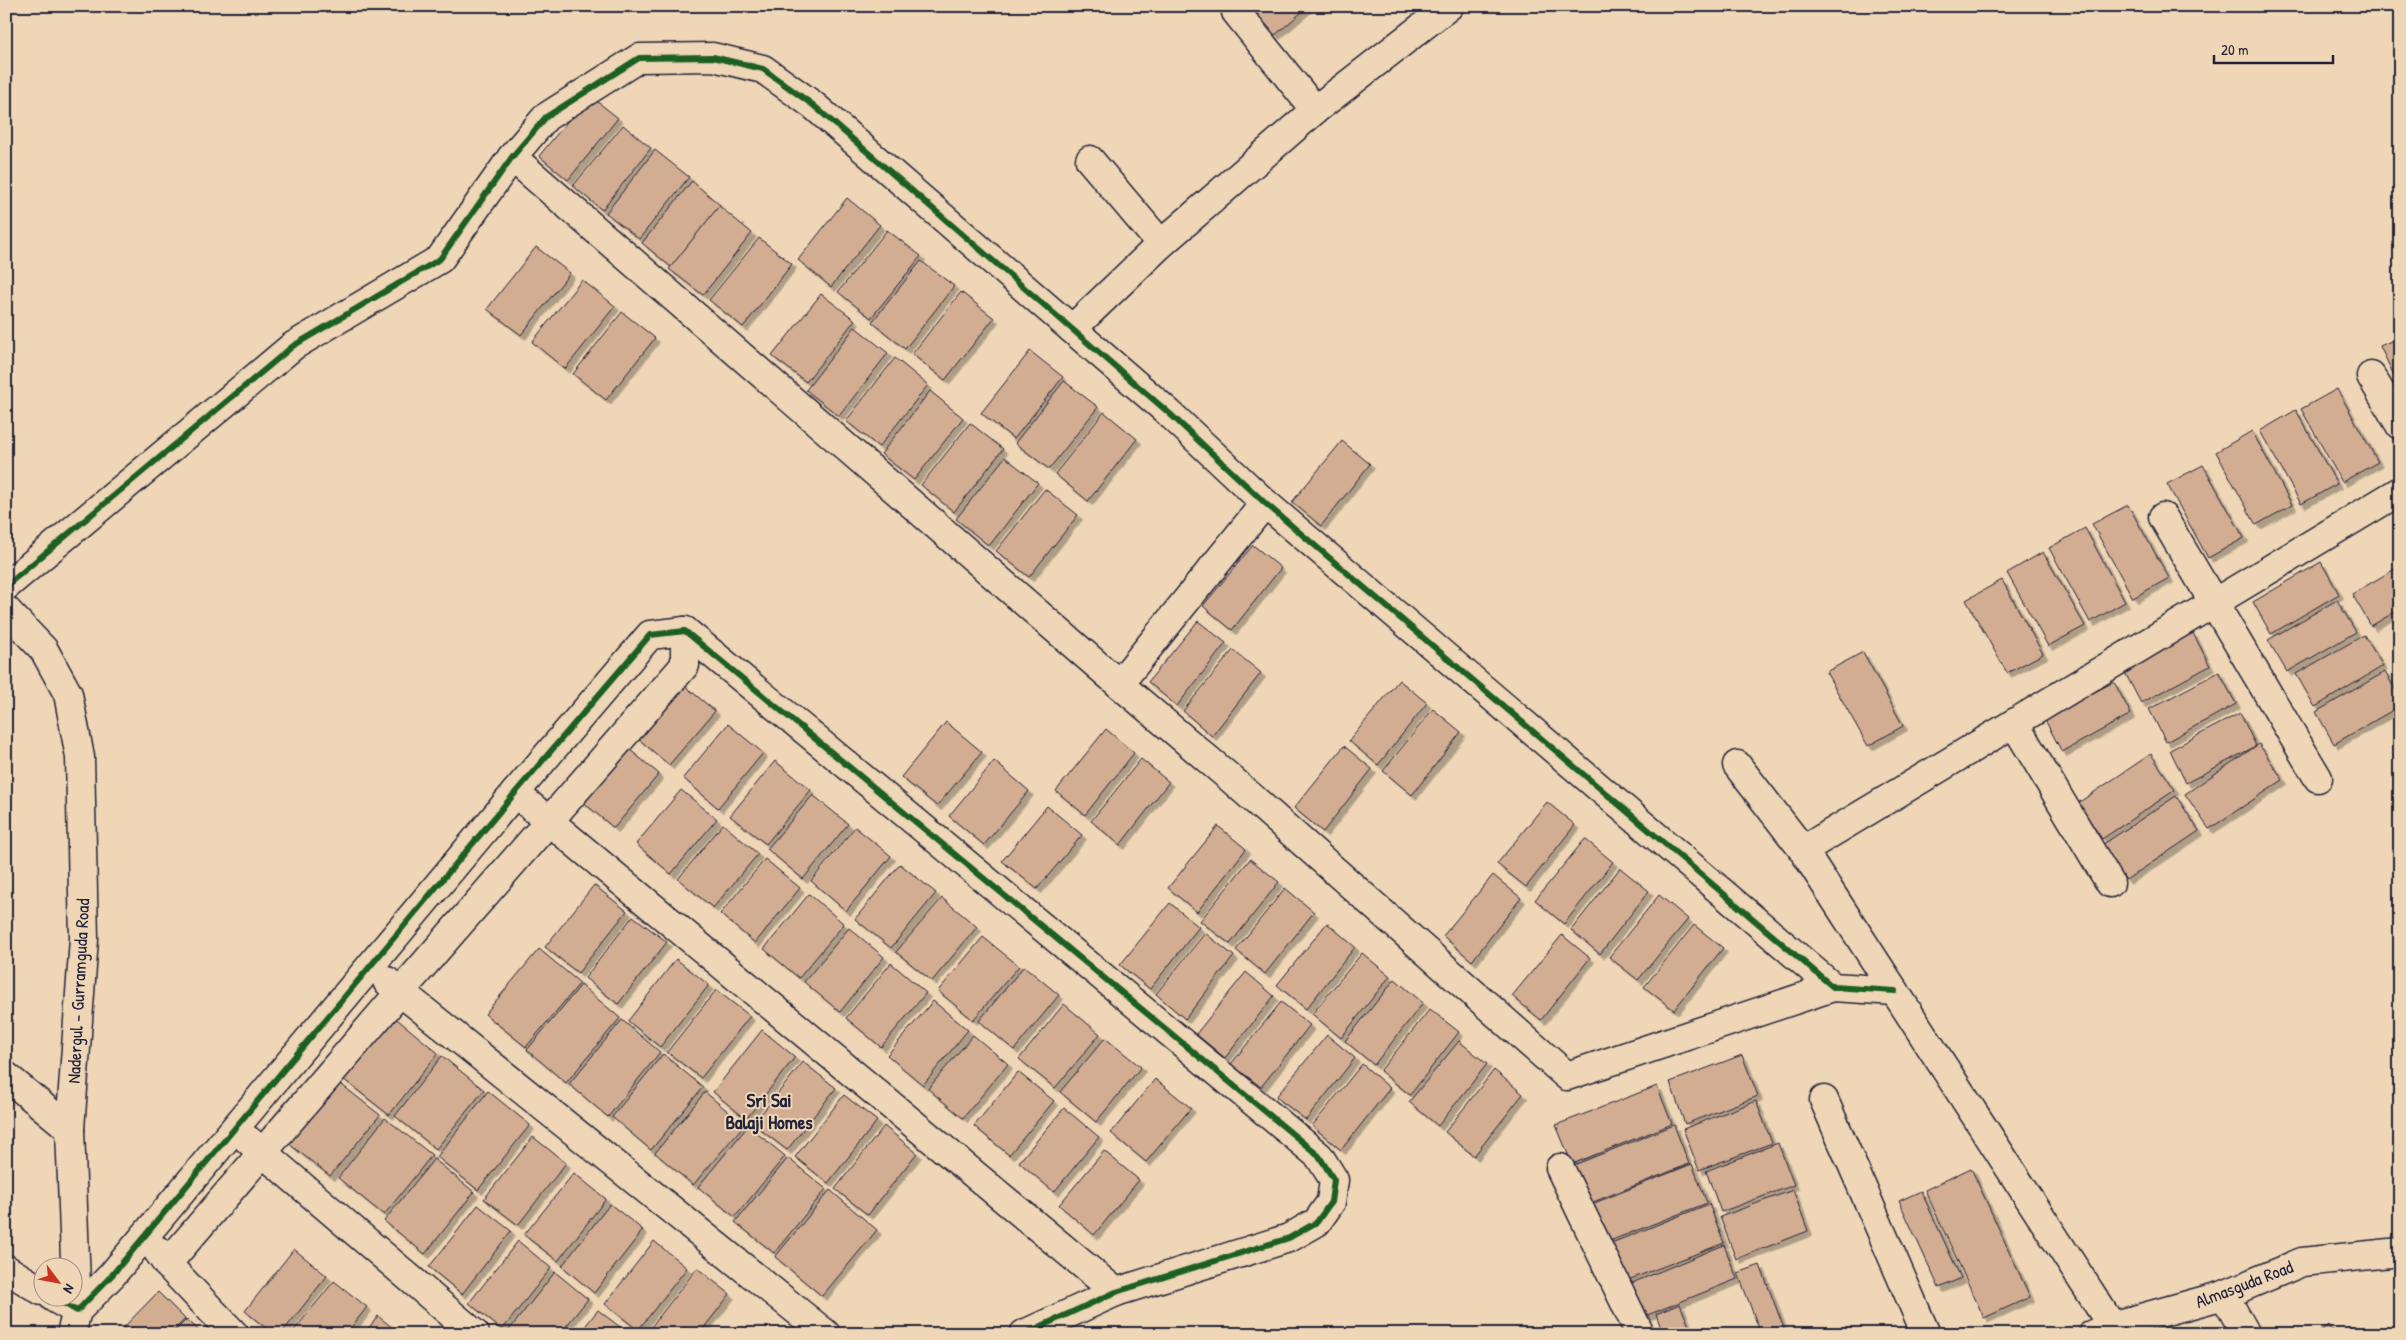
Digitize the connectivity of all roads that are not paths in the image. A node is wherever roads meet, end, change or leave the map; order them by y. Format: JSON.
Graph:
{"nodes":[{"id":1,"x":1449,"y":6,"type":"edge"},
{"id":2,"x":1236,"y":12,"type":"dead end"},
{"id":3,"x":1315,"y":110,"type":"junction"},
{"id":4,"x":512,"y":157,"type":"junction"},
{"id":5,"x":1090,"y":160,"type":"dead end"},
{"id":6,"x":1161,"y":244,"type":"junction"},
{"id":7,"x":1072,"y":329,"type":"junction"},
{"id":8,"x":2371,"y":376,"type":"dead end"},
{"id":9,"x":2400,"y":425,"type":"edge"},
{"id":10,"x":2400,"y":491,"type":"edge"},
{"id":11,"x":1265,"y":503,"type":"junction"},
{"id":12,"x":2163,"y":517,"type":"dead end"},
{"id":13,"x":6,"y":586,"type":"edge"},
{"id":14,"x":2214,"y":603,"type":"junction"},
{"id":15,"x":6,"y":610,"type":"edge"},
{"id":16,"x":685,"y":631,"type":"junction"},
{"id":17,"x":1119,"y":684,"type":"junction"},
{"id":18,"x":2014,"y":724,"type":"junction"},
{"id":19,"x":1737,"y":765,"type":"dead end"},
{"id":20,"x":2318,"y":778,"type":"dead end"},
{"id":21,"x":515,"y":793,"type":"junction"},
{"id":22,"x":549,"y":822,"type":"junction"},
{"id":23,"x":1803,"y":850,"type":"junction"},
{"id":24,"x":2110,"y":883,"type":"dead end"},
{"id":25,"x":369,"y":967,"type":"junction"},
{"id":26,"x":1833,"y":987,"type":"junction"},
{"id":27,"x":1895,"y":991,"type":"junction"},
{"id":28,"x":400,"y":992,"type":"junction"},
{"id":29,"x":6,"y":1076,"type":"edge"},
{"id":30,"x":1824,"y":1100,"type":"dead end"},
{"id":31,"x":234,"y":1128,"type":"junction"},
{"id":32,"x":70,"y":1129,"type":"junction"},
{"id":33,"x":262,"y":1152,"type":"junction"},
{"id":34,"x":1560,"y":1168,"type":"dead end"},
{"id":35,"x":146,"y":1235,"type":"junction"},
{"id":36,"x":2400,"y":1252,"type":"edge"},
{"id":37,"x":167,"y":1264,"type":"junction"},
{"id":38,"x":6,"y":1269,"type":"edge"},
{"id":39,"x":32,"y":1285,"type":"edge"},
{"id":40,"x":1116,"y":1292,"type":"junction"},
{"id":41,"x":2224,"y":1295,"type":"junction"},
{"id":42,"x":67,"y":1314,"type":"edge"},
{"id":43,"x":2102,"y":1330,"type":"edge"},
{"id":44,"x":234,"y":1334,"type":"edge"},
{"id":45,"x":475,"y":1334,"type":"edge"},
{"id":46,"x":826,"y":1334,"type":"edge"},
{"id":47,"x":1024,"y":1334,"type":"edge"},
{"id":48,"x":1640,"y":1334,"type":"edge"},
{"id":49,"x":1926,"y":1334,"type":"edge"},
{"id":50,"x":2246,"y":1334,"type":"edge"}],
"edges":[{"from":1,"to":3,"type":"street"},
{"from":2,"to":3,"type":"street"},
{"from":3,"to":6,"type":"street"},
{"from":4,"to":7,"type":"street"},
{"from":4,"to":13,"type":"street"},
{"from":4,"to":17,"type":"street"},
{"from":5,"to":6,"type":"street"},
{"from":6,"to":7,"type":"street"},
{"from":7,"to":11,"type":"street"},
{"from":8,"to":9,"type":"street"},
{"from":10,"to":14,"type":"street"},
{"from":11,"to":17,"type":"street"},
{"from":11,"to":26,"type":"street"},
{"from":12,"to":14,"type":"street"},
{"from":14,"to":18,"type":"street"},
{"from":14,"to":20,"type":"street"},
{"from":15,"to":32,"type":"street","name":"Nadergul - Gurramguda Road"},
{"from":16,"to":21,"type":"street"},
{"from":16,"to":22,"type":"street"},
{"from":16,"to":40,"type":"street"},
{"from":17,"to":26,"type":"street"},
{"from":18,"to":23,"type":"street"},
{"from":18,"to":24,"type":"street"},
{"from":19,"to":23,"type":"street"},
{"from":21,"to":22,"type":"street"},
{"from":21,"to":25,"type":"street"},
{"from":22,"to":28,"type":"street"},
{"from":22,"to":40,"type":"street"},
{"from":23,"to":27,"type":"street"},
{"from":25,"to":28,"type":"street"},
{"from":25,"to":31,"type":"street"},
{"from":26,"to":27,"type":"street"},
{"from":27,"to":43,"type":"street"},
{"from":28,"to":33,"type":"street"},
{"from":28,"to":46,"type":"street"},
{"from":29,"to":32,"type":"street"},
{"from":30,"to":49,"type":"street"},
{"from":31,"to":33,"type":"street"},
{"from":31,"to":35,"type":"street"},
{"from":32,"to":42,"type":"street","name":"Nadergul - Gurramguda Road"},
{"from":33,"to":37,"type":"street"},
{"from":33,"to":45,"type":"street"},
{"from":34,"to":48,"type":"street"},
{"from":35,"to":37,"type":"street"},
{"from":35,"to":42,"type":"street"},
{"from":36,"to":41,"type":"street","name":"Almasguda Road"},
{"from":37,"to":44,"type":"street"},
{"from":38,"to":39,"type":"street"},
{"from":40,"to":47,"type":"street"},
{"from":41,"to":43,"type":"street","name":"Almasguda Road"},
{"from":41,"to":50,"type":"street"}]}
